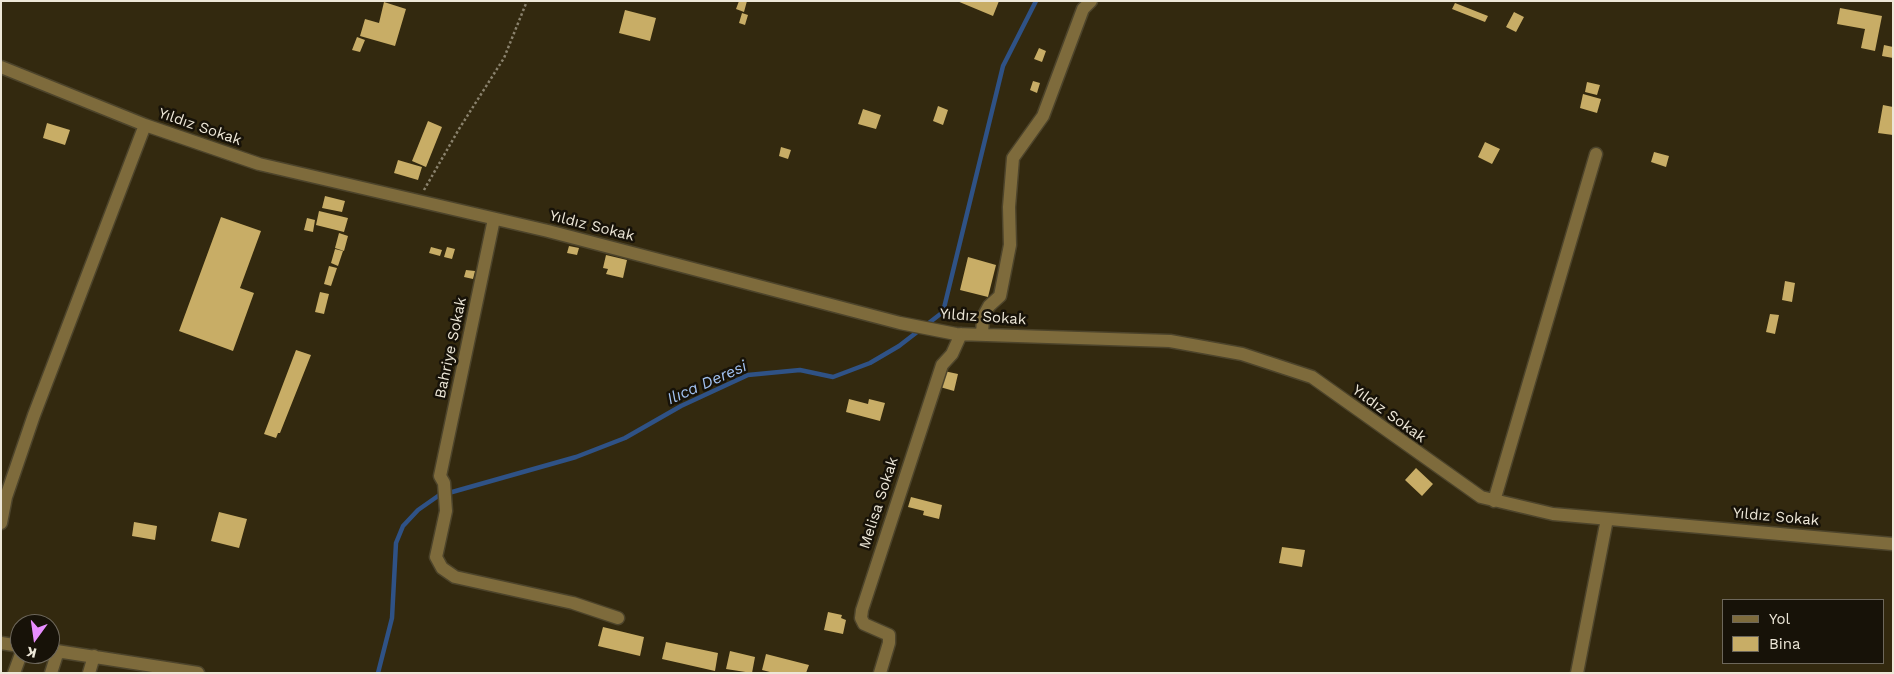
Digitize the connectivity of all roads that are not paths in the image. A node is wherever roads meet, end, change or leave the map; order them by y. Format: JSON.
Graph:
{"nodes":[{"id":1,"x":1091,"y":1,"type":"edge"},
{"id":2,"x":1,"y":67,"type":"edge"},
{"id":3,"x":145,"y":125,"type":"junction"},
{"id":4,"x":1596,"y":154,"type":"dead end"},
{"id":5,"x":494,"y":219,"type":"junction"},
{"id":6,"x":958,"y":334,"type":"junction"},
{"id":7,"x":982,"y":335,"type":"junction"},
{"id":8,"x":1494,"y":500,"type":"junction"},
{"id":9,"x":1607,"y":519,"type":"junction"},
{"id":10,"x":1,"y":523,"type":"edge"},
{"id":11,"x":1893,"y":544,"type":"edge"},
{"id":12,"x":618,"y":618,"type":"dead end"},
{"id":13,"x":60,"y":652,"type":"edge"},
{"id":14,"x":94,"y":656,"type":"junction"},
{"id":15,"x":128,"y":667,"type":"edge"},
{"id":16,"x":164,"y":669,"type":"edge"},
{"id":17,"x":89,"y":673,"type":"edge"},
{"id":18,"x":198,"y":673,"type":"edge"},
{"id":19,"x":880,"y":673,"type":"edge"},
{"id":20,"x":1577,"y":673,"type":"edge"}],
"edges":[{"from":1,"to":7,"type":"street"},
{"from":2,"to":3,"type":"street","name":"Yıldız Sokak"},
{"from":3,"to":5,"type":"street","name":"Yıldız Sokak"},
{"from":3,"to":10,"type":"street"},
{"from":4,"to":8,"type":"street"},
{"from":5,"to":6,"type":"street","name":"Yıldız Sokak"},
{"from":5,"to":12,"type":"street","name":"Bahriye Sokak"},
{"from":6,"to":7,"type":"street","name":"Yıldız Sokak"},
{"from":6,"to":19,"type":"street","name":"Melisa Sokak"},
{"from":7,"to":8,"type":"street","name":"Yıldız Sokak"},
{"from":8,"to":9,"type":"street","name":"Yıldız Sokak"},
{"from":9,"to":11,"type":"street","name":"Yıldız Sokak"},
{"from":9,"to":20,"type":"street"},
{"from":13,"to":14,"type":"street"},
{"from":14,"to":15,"type":"street"},
{"from":14,"to":17,"type":"street"},
{"from":15,"to":16,"type":"street"},
{"from":16,"to":18,"type":"street"}]}
